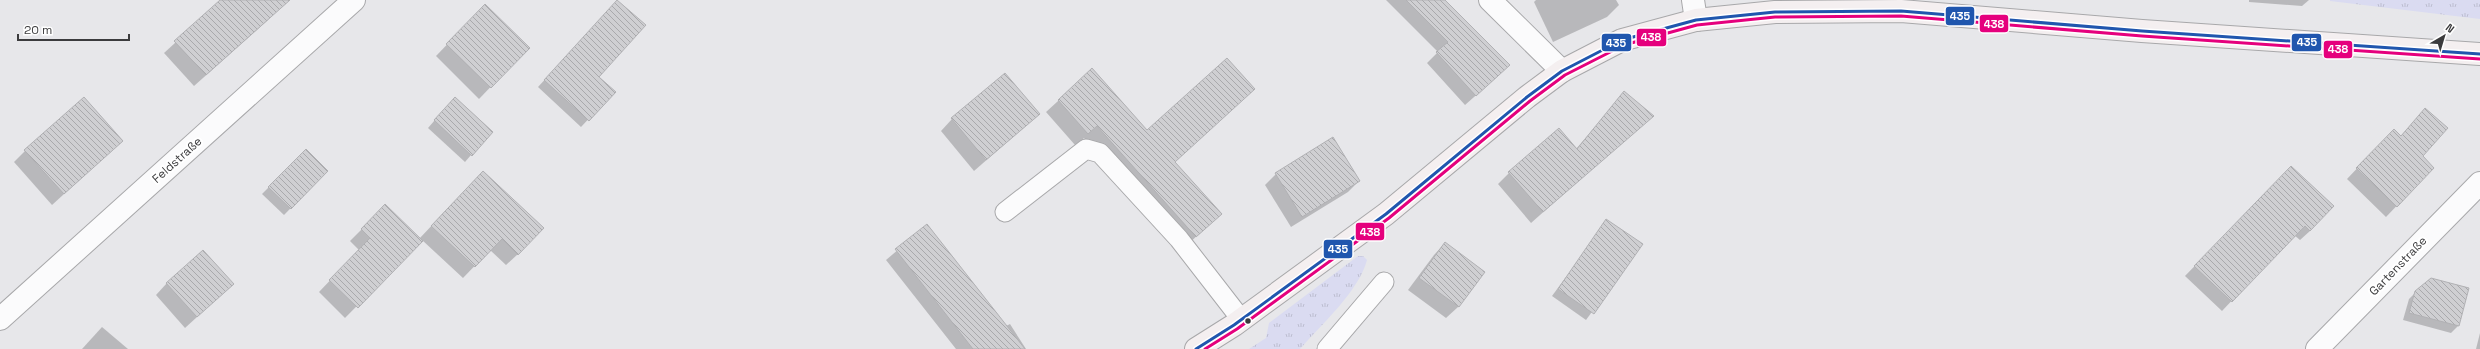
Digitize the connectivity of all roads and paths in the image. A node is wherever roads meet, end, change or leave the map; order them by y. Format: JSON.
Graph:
{"nodes":[{"id":1,"x":354,"y":0,"type":"edge"},
{"id":2,"x":1490,"y":0,"type":"edge"},
{"id":3,"x":1694,"y":10,"type":"edge"},
{"id":4,"x":2480,"y":54,"type":"edge"},
{"id":5,"x":1562,"y":71,"type":"junction"},
{"id":6,"x":2480,"y":183,"type":"edge"},
{"id":7,"x":1005,"y":212,"type":"dead end"},
{"id":8,"x":1384,"y":282,"type":"dead end"},
{"id":9,"x":0,"y":319,"type":"edge"},
{"id":10,"x":1241,"y":319,"type":"junction"},
{"id":11,"x":1196,"y":349,"type":"edge"},
{"id":12,"x":1327,"y":349,"type":"edge"},
{"id":13,"x":2317,"y":349,"type":"edge"}],
"edges":[{"from":1,"to":9,"type":"street","name":"Feldstraße"},
{"from":2,"to":5,"type":"street"},
{"from":3,"to":4,"type":"main road"},
{"from":3,"to":5,"type":"main road"},
{"from":5,"to":10,"type":"main road"},
{"from":6,"to":13,"type":"street","name":"Gartenstraße"},
{"from":7,"to":10,"type":"lane"},
{"from":8,"to":12,"type":"lane"},
{"from":10,"to":11,"type":"main road"}]}
